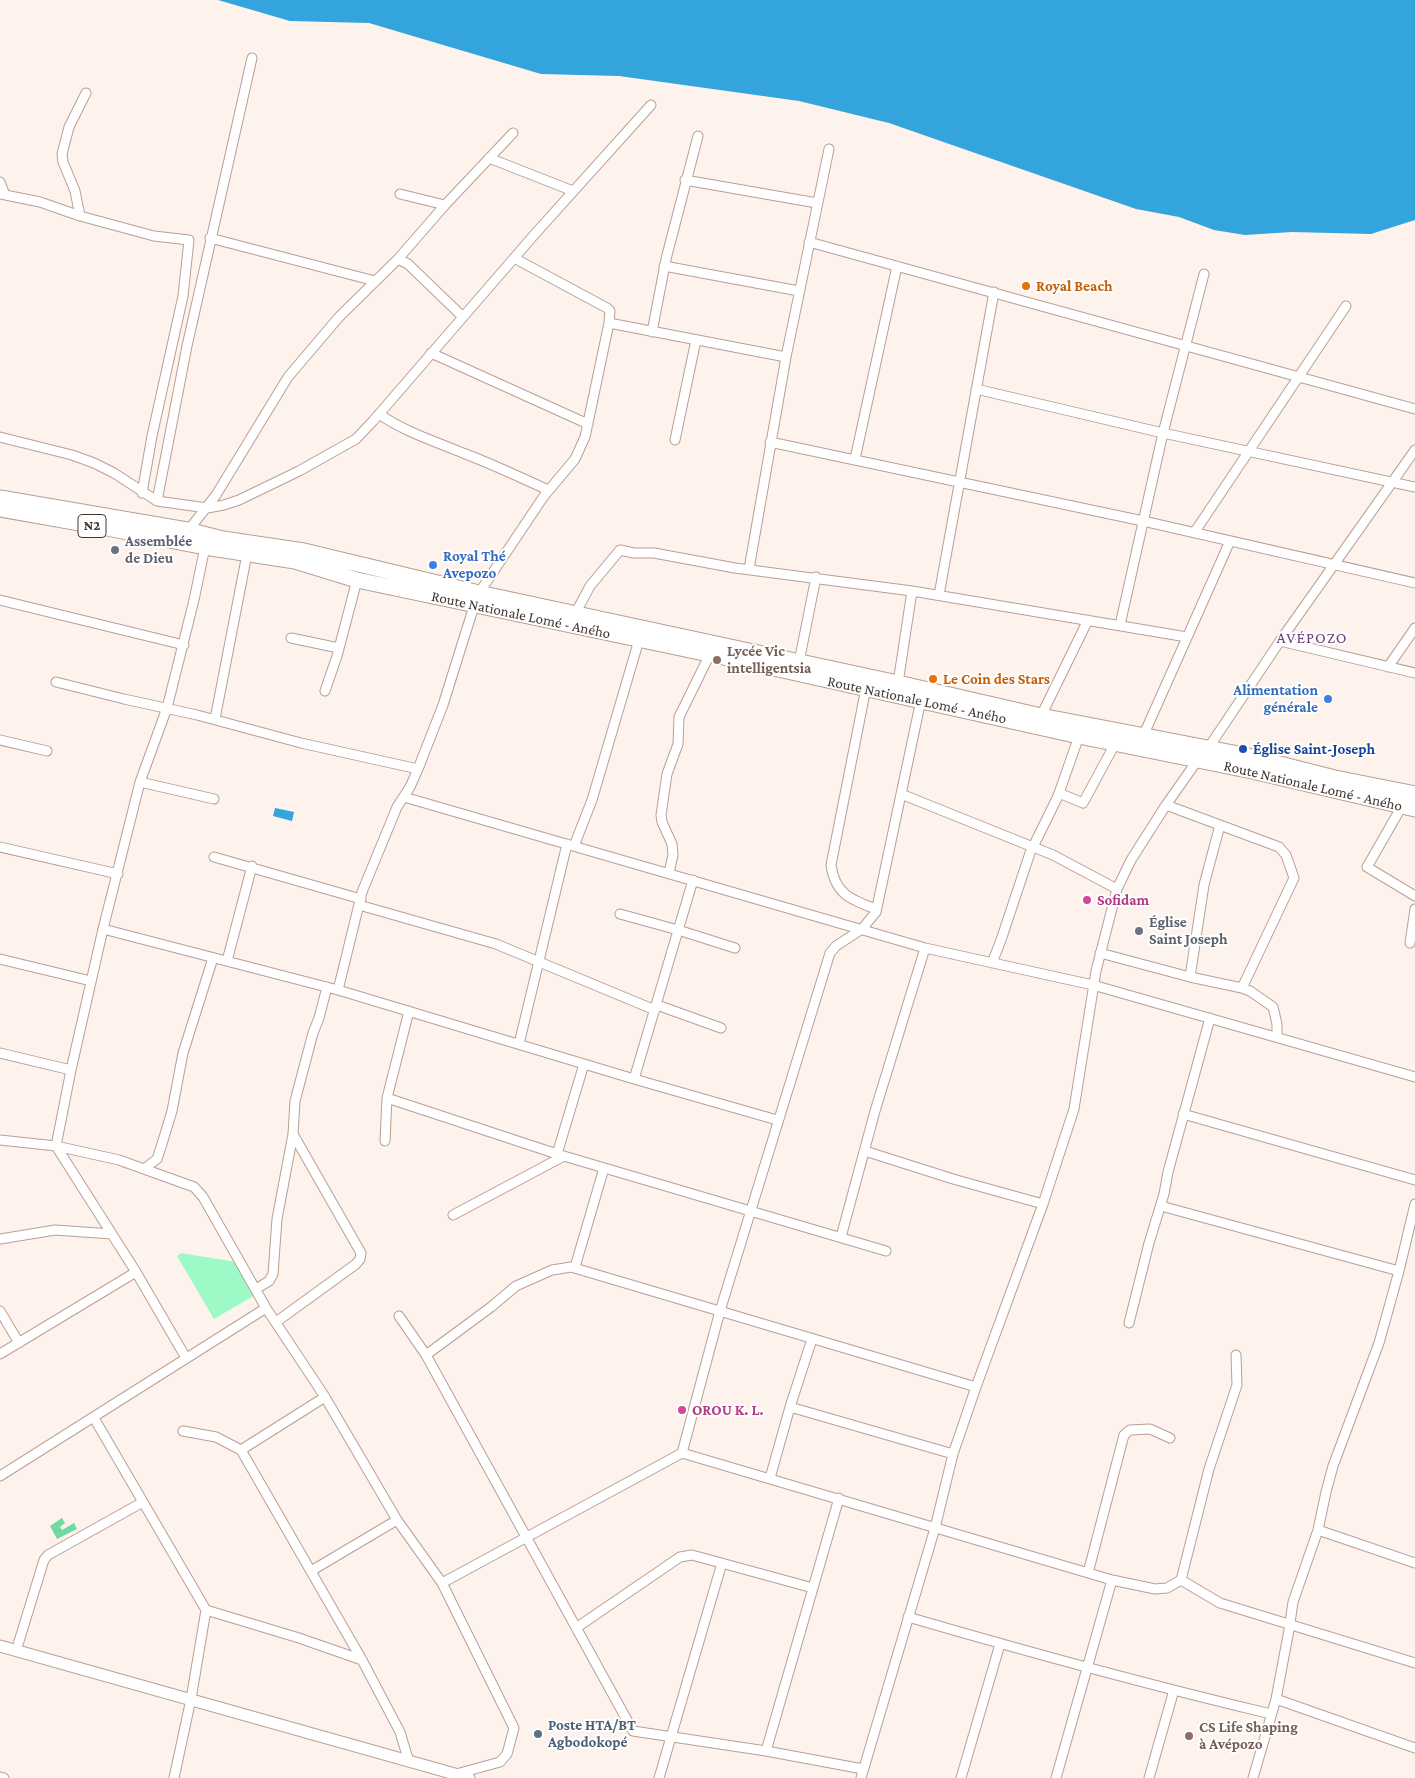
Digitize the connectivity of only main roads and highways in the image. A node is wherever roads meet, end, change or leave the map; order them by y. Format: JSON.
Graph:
{"nodes":[{"id":1,"x":0,"y":498,"type":"edge"},
{"id":2,"x":0,"y":509,"type":"edge"},
{"id":3,"x":185,"y":537,"type":"junction"},
{"id":4,"x":477,"y":599,"type":"junction"},
{"id":5,"x":1415,"y":794,"type":"edge"},
{"id":6,"x":1408,"y":807,"type":"edge"}],
"edges":[{"from":1,"to":3,"type":"highway","number":"N2"},
{"from":2,"to":3,"type":"highway","number":"N2"},
{"from":3,"to":4,"type":"highway","name":"Route Nationale Lomé - Aného","number":"N2"},
{"from":3,"to":4,"type":"highway","name":"Route Nationale Lomé - Aného","number":"N2"},
{"from":4,"to":5,"type":"highway","name":"Route Nationale Lomé - Aného","number":"N2"},
{"from":4,"to":6,"type":"highway","name":"Route Nationale Lomé - Aného","number":"N2"}]}
